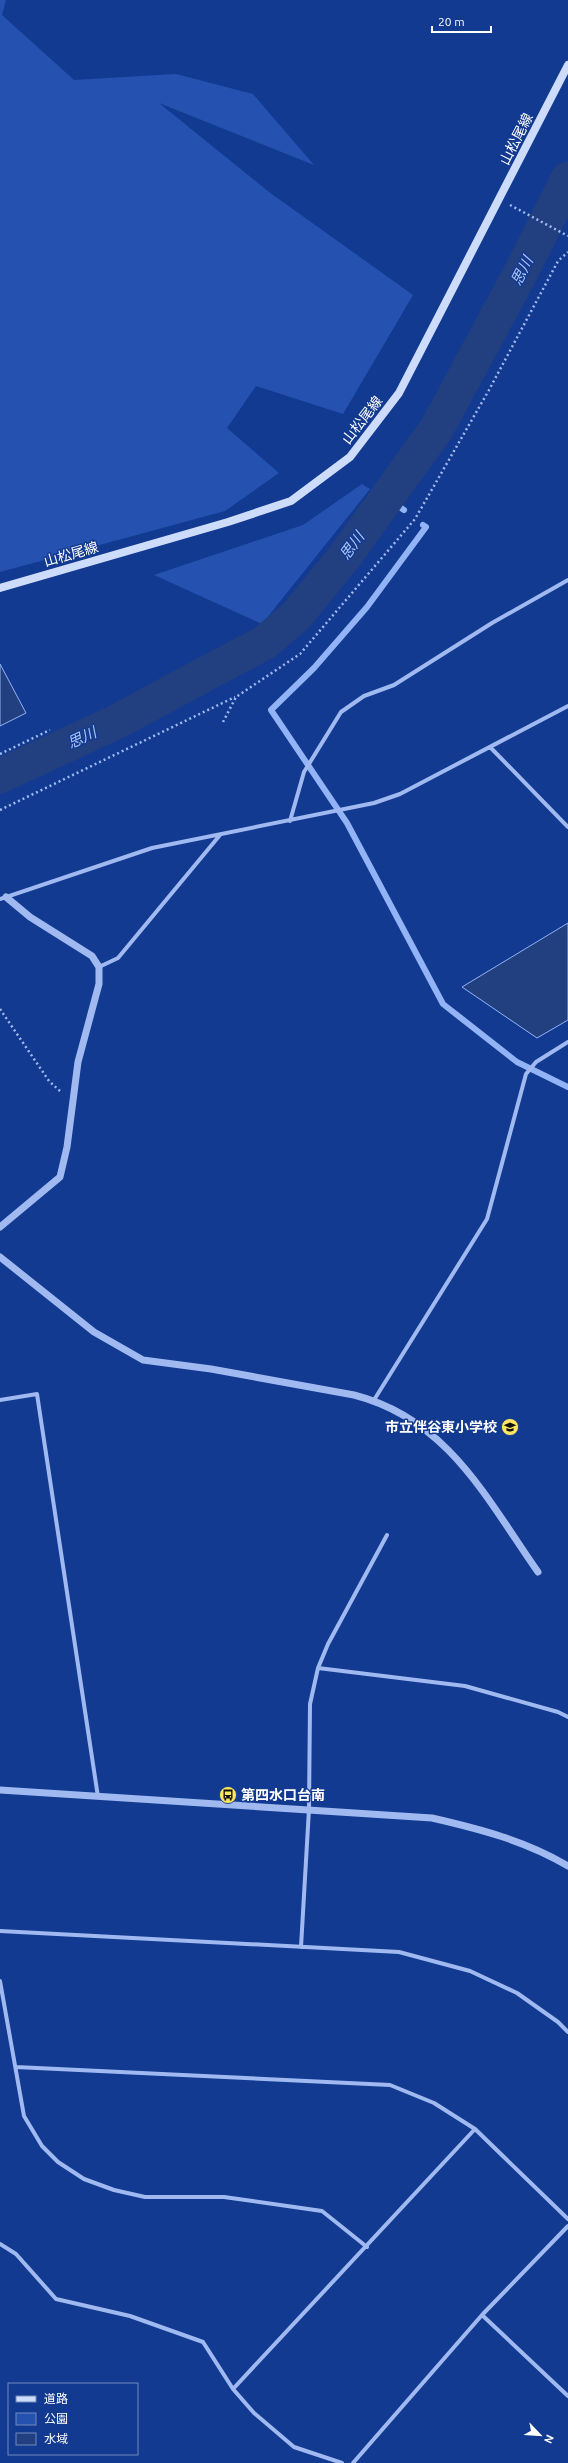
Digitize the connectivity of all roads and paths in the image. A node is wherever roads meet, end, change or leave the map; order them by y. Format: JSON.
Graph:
{"nodes":[{"id":1,"x":568,"y":65,"type":"edge"},
{"id":2,"x":524,"y":212,"type":"dead end"},
{"id":3,"x":568,"y":236,"type":"edge"},
{"id":4,"x":568,"y":252,"type":"edge"},
{"id":5,"x":568,"y":580,"type":"edge"},
{"id":6,"x":0,"y":588,"type":"edge"},
{"id":7,"x":236,"y":697,"type":"junction"},
{"id":8,"x":567,"y":708,"type":"edge"},
{"id":9,"x":222,"y":722,"type":"dead end"},
{"id":10,"x":50,"y":730,"type":"dead end"},
{"id":11,"x":490,"y":747,"type":"junction"},
{"id":12,"x":0,"y":754,"type":"edge"},
{"id":13,"x":0,"y":810,"type":"edge"},
{"id":14,"x":290,"y":821,"type":"junction"},
{"id":15,"x":568,"y":827,"type":"edge"},
{"id":16,"x":221,"y":835,"type":"junction"},
{"id":17,"x":3,"y":898,"type":"edge"},
{"id":18,"x":99,"y":967,"type":"junction"},
{"id":19,"x":0,"y":1009,"type":"edge"},
{"id":20,"x":568,"y":1042,"type":"edge"},
{"id":21,"x":73,"y":1098,"type":"junction"},
{"id":22,"x":0,"y":1227,"type":"edge"},
{"id":23,"x":0,"y":1257,"type":"edge"},
{"id":24,"x":0,"y":1400,"type":"edge"},
{"id":25,"x":374,"y":1400,"type":"junction"},
{"id":26,"x":387,"y":1535,"type":"dead end"},
{"id":27,"x":538,"y":1572,"type":"dead end"},
{"id":28,"x":318,"y":1668,"type":"junction"},
{"id":29,"x":568,"y":1717,"type":"edge"},
{"id":30,"x":0,"y":1790,"type":"edge"},
{"id":31,"x":98,"y":1797,"type":"junction"},
{"id":32,"x":309,"y":1809,"type":"junction"},
{"id":33,"x":568,"y":1866,"type":"edge"},
{"id":34,"x":0,"y":1931,"type":"edge"},
{"id":35,"x":301,"y":1947,"type":"junction"},
{"id":36,"x":0,"y":1981,"type":"edge"},
{"id":37,"x":568,"y":2032,"type":"edge"},
{"id":38,"x":16,"y":2067,"type":"junction"},
{"id":39,"x":475,"y":2129,"type":"junction"},
{"id":40,"x":568,"y":2219,"type":"edge"},
{"id":41,"x":568,"y":2226,"type":"edge"},
{"id":42,"x":0,"y":2244,"type":"edge"},
{"id":43,"x":367,"y":2247,"type":"junction"},
{"id":44,"x":482,"y":2315,"type":"junction"},
{"id":45,"x":233,"y":2389,"type":"junction"},
{"id":46,"x":568,"y":2396,"type":"edge"},
{"id":47,"x":342,"y":2463,"type":"edge"},
{"id":48,"x":353,"y":2463,"type":"edge"}],
"edges":[{"from":1,"to":6,"type":"main road","name":"山松尾線"},
{"from":2,"to":3,"type":"path"},
{"from":4,"to":7,"type":"path"},
{"from":5,"to":14,"type":"street"},
{"from":7,"to":9,"type":"path"},
{"from":7,"to":13,"type":"path"},
{"from":8,"to":11,"type":"street"},
{"from":10,"to":12,"type":"path"},
{"from":11,"to":14,"type":"street"},
{"from":11,"to":15,"type":"street"},
{"from":14,"to":16,"type":"street"},
{"from":16,"to":17,"type":"street"},
{"from":16,"to":18,"type":"street"},
{"from":17,"to":18,"type":"street"},
{"from":18,"to":21,"type":"street"},
{"from":19,"to":21,"type":"path"},
{"from":20,"to":25,"type":"street"},
{"from":21,"to":22,"type":"street"},
{"from":23,"to":25,"type":"street"},
{"from":24,"to":31,"type":"street"},
{"from":25,"to":27,"type":"street"},
{"from":26,"to":28,"type":"street"},
{"from":28,"to":29,"type":"street"},
{"from":28,"to":32,"type":"street"},
{"from":30,"to":31,"type":"street"},
{"from":31,"to":32,"type":"street"},
{"from":32,"to":33,"type":"street"},
{"from":32,"to":35,"type":"street"},
{"from":34,"to":35,"type":"street"},
{"from":35,"to":37,"type":"street"},
{"from":36,"to":38,"type":"street"},
{"from":38,"to":39,"type":"street"},
{"from":38,"to":43,"type":"street"},
{"from":39,"to":40,"type":"street"},
{"from":39,"to":43,"type":"street"},
{"from":41,"to":44,"type":"street"},
{"from":42,"to":45,"type":"street"},
{"from":43,"to":45,"type":"street"},
{"from":44,"to":46,"type":"street"},
{"from":44,"to":48,"type":"street"},
{"from":45,"to":47,"type":"street"}]}
